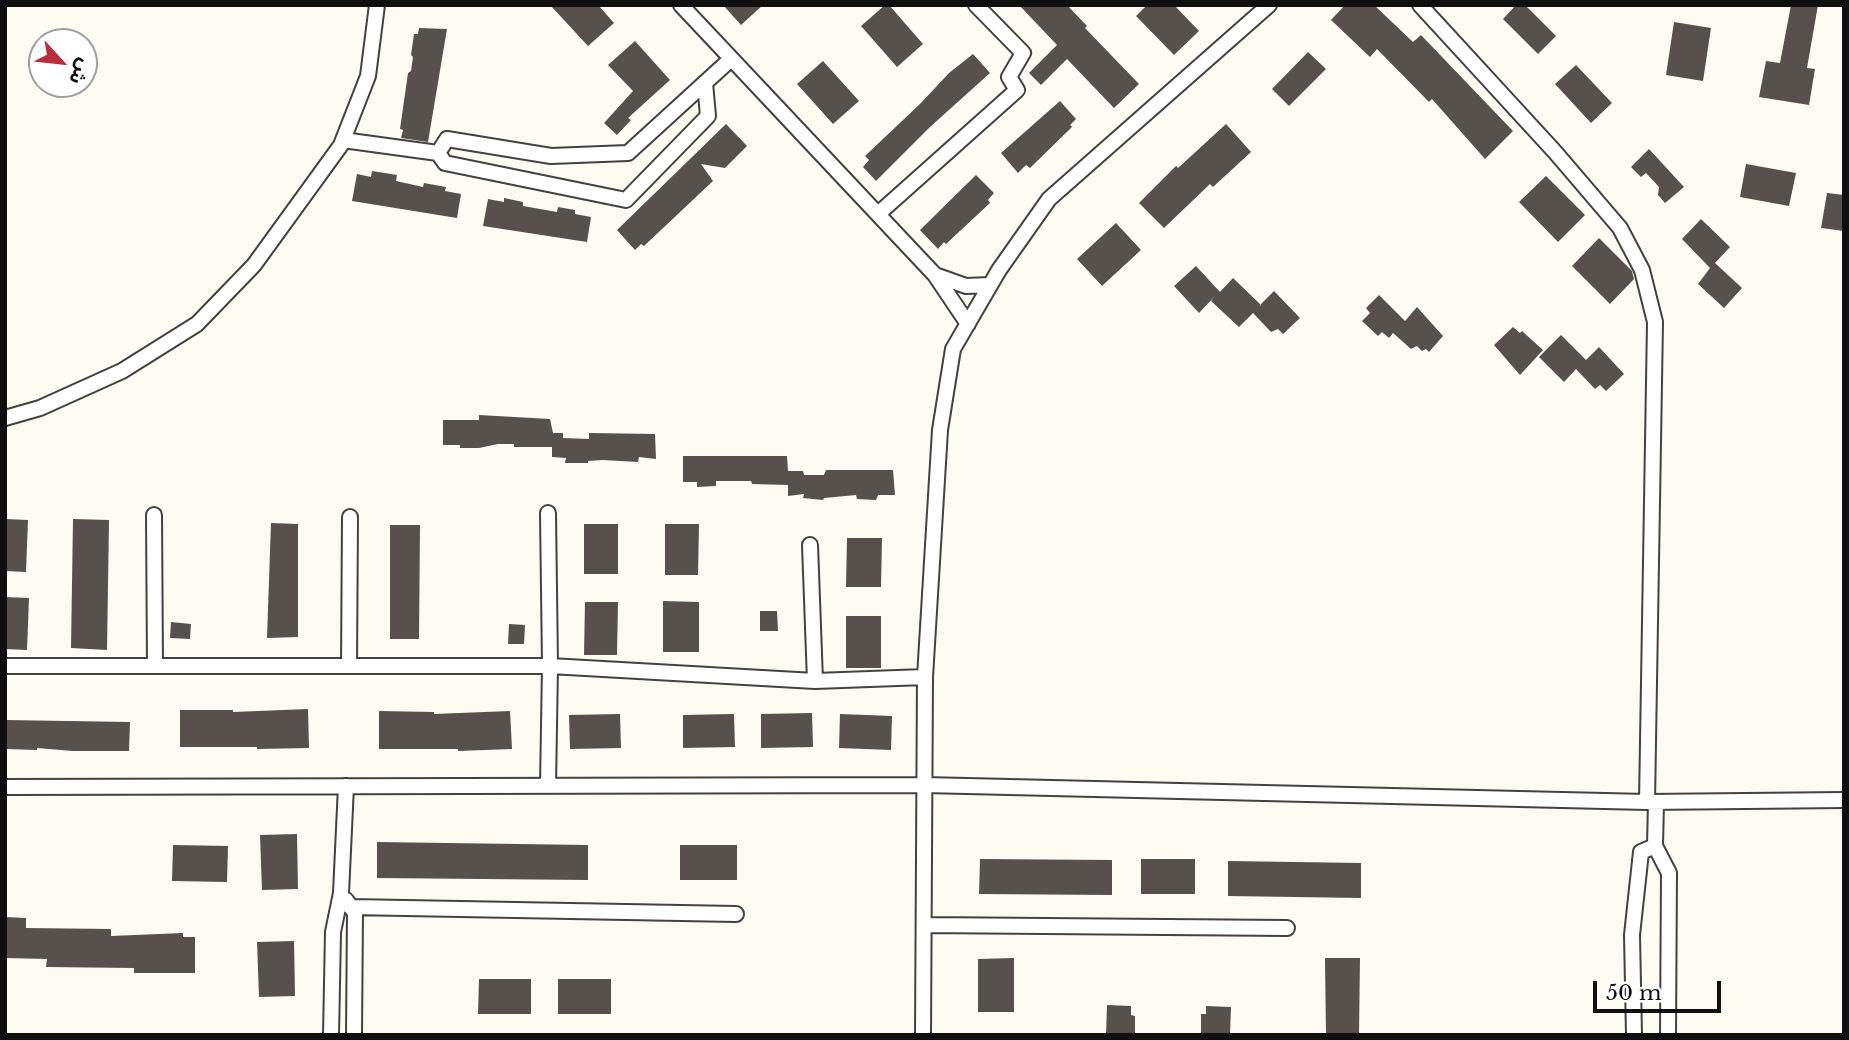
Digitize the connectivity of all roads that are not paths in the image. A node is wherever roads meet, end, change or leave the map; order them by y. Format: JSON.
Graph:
{"nodes":[{"id":1,"x":377,"y":5,"type":"edge"},
{"id":2,"x":681,"y":5,"type":"edge"},
{"id":3,"x":976,"y":5,"type":"edge"},
{"id":4,"x":1269,"y":5,"type":"edge"},
{"id":5,"x":1420,"y":5,"type":"edge"},
{"id":6,"x":731,"y":59,"type":"junction"},
{"id":7,"x":705,"y":83,"type":"junction"},
{"id":8,"x":343,"y":140,"type":"junction"},
{"id":9,"x":438,"y":153,"type":"junction"},
{"id":10,"x":878,"y":214,"type":"junction"},
{"id":11,"x":935,"y":275,"type":"junction"},
{"id":12,"x":990,"y":285,"type":"junction"},
{"id":13,"x":968,"y":324,"type":"junction"},
{"id":14,"x":5,"y":418,"type":"edge"},
{"id":15,"x":548,"y":513,"type":"dead end"},
{"id":16,"x":154,"y":515,"type":"dead end"},
{"id":17,"x":350,"y":517,"type":"dead end"},
{"id":18,"x":810,"y":544,"type":"dead end"},
{"id":19,"x":5,"y":666,"type":"edge"},
{"id":20,"x":155,"y":666,"type":"junction"},
{"id":21,"x":349,"y":666,"type":"junction"},
{"id":22,"x":550,"y":666,"type":"junction"},
{"id":23,"x":925,"y":677,"type":"junction"},
{"id":24,"x":815,"y":681,"type":"junction"},
{"id":25,"x":924,"y":785,"type":"junction"},
{"id":26,"x":346,"y":786,"type":"junction"},
{"id":27,"x":548,"y":786,"type":"junction"},
{"id":28,"x":5,"y":787,"type":"edge"},
{"id":29,"x":1844,"y":800,"type":"edge"},
{"id":30,"x":1651,"y":802,"type":"junction"},
{"id":31,"x":1655,"y":846,"type":"junction"},
{"id":32,"x":341,"y":893,"type":"junction"},
{"id":33,"x":350,"y":907,"type":"junction"},
{"id":34,"x":736,"y":914,"type":"dead end"},
{"id":35,"x":924,"y":925,"type":"junction"},
{"id":36,"x":1287,"y":928,"type":"dead end"},
{"id":37,"x":331,"y":1035,"type":"edge"},
{"id":38,"x":355,"y":1035,"type":"edge"},
{"id":39,"x":923,"y":1035,"type":"edge"},
{"id":40,"x":1634,"y":1035,"type":"edge"},
{"id":41,"x":1668,"y":1035,"type":"edge"}],
"edges":[{"from":1,"to":8,"type":"street"},
{"from":2,"to":6,"type":"street"},
{"from":3,"to":10,"type":"street"},
{"from":4,"to":12,"type":"street"},
{"from":5,"to":30,"type":"street"},
{"from":6,"to":7,"type":"street"},
{"from":6,"to":10,"type":"street"},
{"from":7,"to":9,"type":"street"},
{"from":7,"to":9,"type":"street"},
{"from":8,"to":9,"type":"street"},
{"from":8,"to":14,"type":"street"},
{"from":10,"to":11,"type":"street"},
{"from":11,"to":12,"type":"street"},
{"from":11,"to":13,"type":"street"},
{"from":12,"to":13,"type":"street"},
{"from":13,"to":23,"type":"street"},
{"from":15,"to":22,"type":"street"},
{"from":16,"to":20,"type":"street"},
{"from":17,"to":21,"type":"street"},
{"from":18,"to":24,"type":"street"},
{"from":19,"to":20,"type":"street"},
{"from":20,"to":21,"type":"street"},
{"from":21,"to":22,"type":"street"},
{"from":22,"to":24,"type":"street"},
{"from":22,"to":27,"type":"street"},
{"from":23,"to":24,"type":"street"},
{"from":23,"to":25,"type":"street"},
{"from":25,"to":27,"type":"street"},
{"from":25,"to":30,"type":"street"},
{"from":25,"to":35,"type":"street"},
{"from":26,"to":27,"type":"street"},
{"from":26,"to":28,"type":"street"},
{"from":26,"to":32,"type":"street"},
{"from":29,"to":30,"type":"street"},
{"from":30,"to":31,"type":"street"},
{"from":31,"to":40,"type":"street"},
{"from":31,"to":41,"type":"street"},
{"from":32,"to":33,"type":"street"},
{"from":32,"to":37,"type":"street"},
{"from":33,"to":34,"type":"street"},
{"from":33,"to":38,"type":"street"},
{"from":35,"to":36,"type":"street"},
{"from":35,"to":39,"type":"street"}]}
